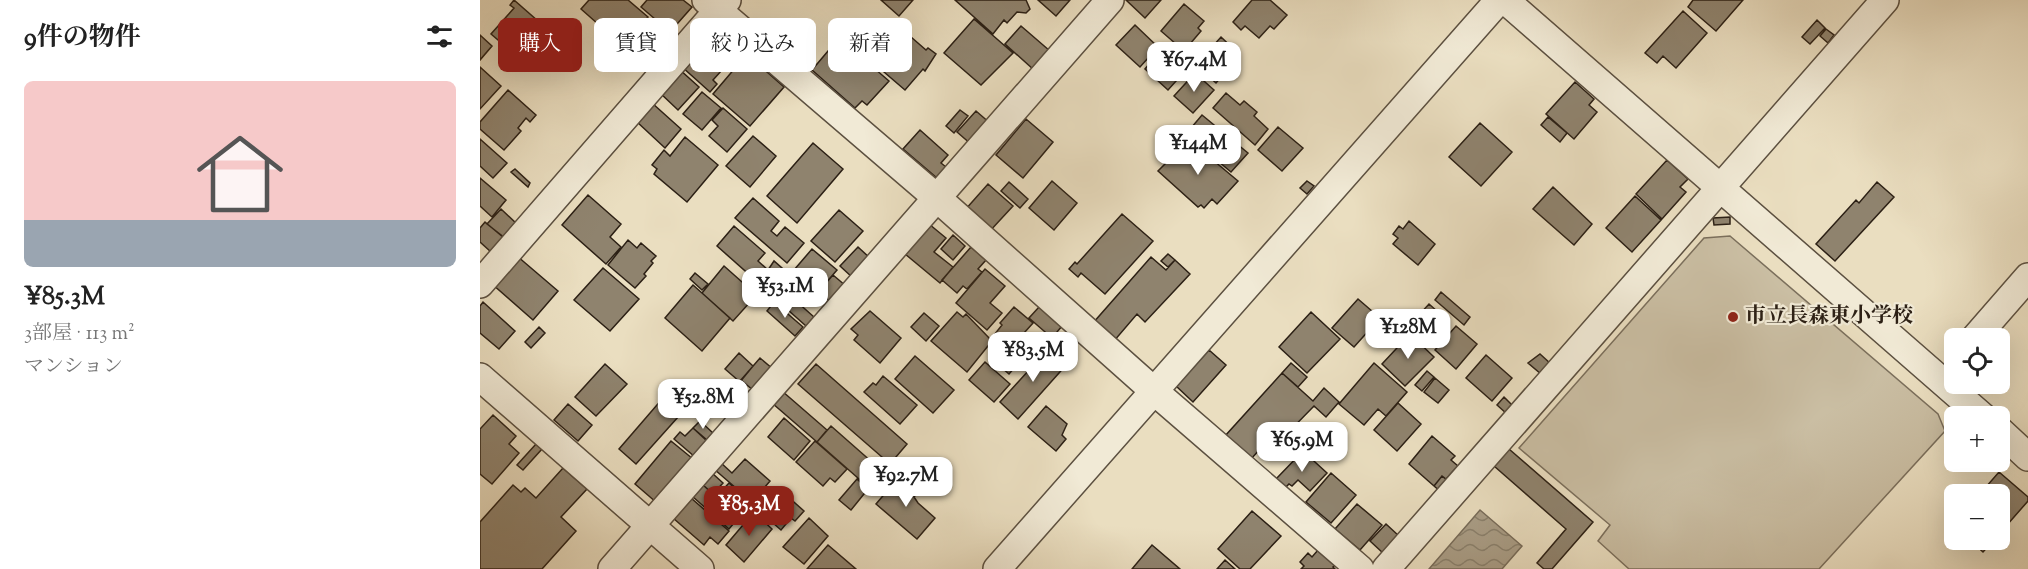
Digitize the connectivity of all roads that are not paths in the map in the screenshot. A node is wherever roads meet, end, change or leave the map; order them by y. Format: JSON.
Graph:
{"nodes":[{"id":1,"x":1110,"y":0,"type":"edge"},
{"id":2,"x":1499,"y":0,"type":"edge"},
{"id":3,"x":1505,"y":0,"type":"edge"},
{"id":4,"x":1885,"y":0,"type":"edge"},
{"id":5,"x":717,"y":3,"type":"edge"},
{"id":6,"x":1721,"y":188,"type":"junction"},
{"id":7,"x":937,"y":198,"type":"junction"},
{"id":8,"x":2028,"y":277,"type":"edge"},
{"id":9,"x":480,"y":284,"type":"edge"},
{"id":10,"x":1984,"y":328,"type":"edge"},
{"id":11,"x":1944,"y":368,"type":"edge"},
{"id":12,"x":480,"y":377,"type":"edge"},
{"id":13,"x":1154,"y":391,"type":"junction"},
{"id":14,"x":1965,"y":394,"type":"edge"},
{"id":15,"x":1975,"y":406,"type":"edge"},
{"id":16,"x":2010,"y":440,"type":"edge"},
{"id":17,"x":2028,"y":457,"type":"edge"},
{"id":18,"x":651,"y":525,"type":"junction"},
{"id":19,"x":612,"y":569,"type":"edge"},
{"id":20,"x":700,"y":569,"type":"edge"},
{"id":21,"x":997,"y":569,"type":"edge"},
{"id":22,"x":1360,"y":569,"type":"edge"},
{"id":23,"x":1386,"y":569,"type":"edge"}],
"edges":[{"from":1,"to":7,"type":"street"},
{"from":2,"to":13,"type":"street"},
{"from":3,"to":6,"type":"street"},
{"from":4,"to":6,"type":"street"},
{"from":5,"to":7,"type":"street"},
{"from":5,"to":9,"type":"street"},
{"from":6,"to":11,"type":"street"},
{"from":6,"to":23,"type":"street"},
{"from":7,"to":13,"type":"street"},
{"from":7,"to":18,"type":"street"},
{"from":8,"to":10,"type":"street"},
{"from":12,"to":18,"type":"street"},
{"from":13,"to":21,"type":"street"},
{"from":13,"to":22,"type":"street"},
{"from":14,"to":15,"type":"street"},
{"from":16,"to":17,"type":"street"},
{"from":18,"to":19,"type":"street"},
{"from":18,"to":20,"type":"street"}]}
